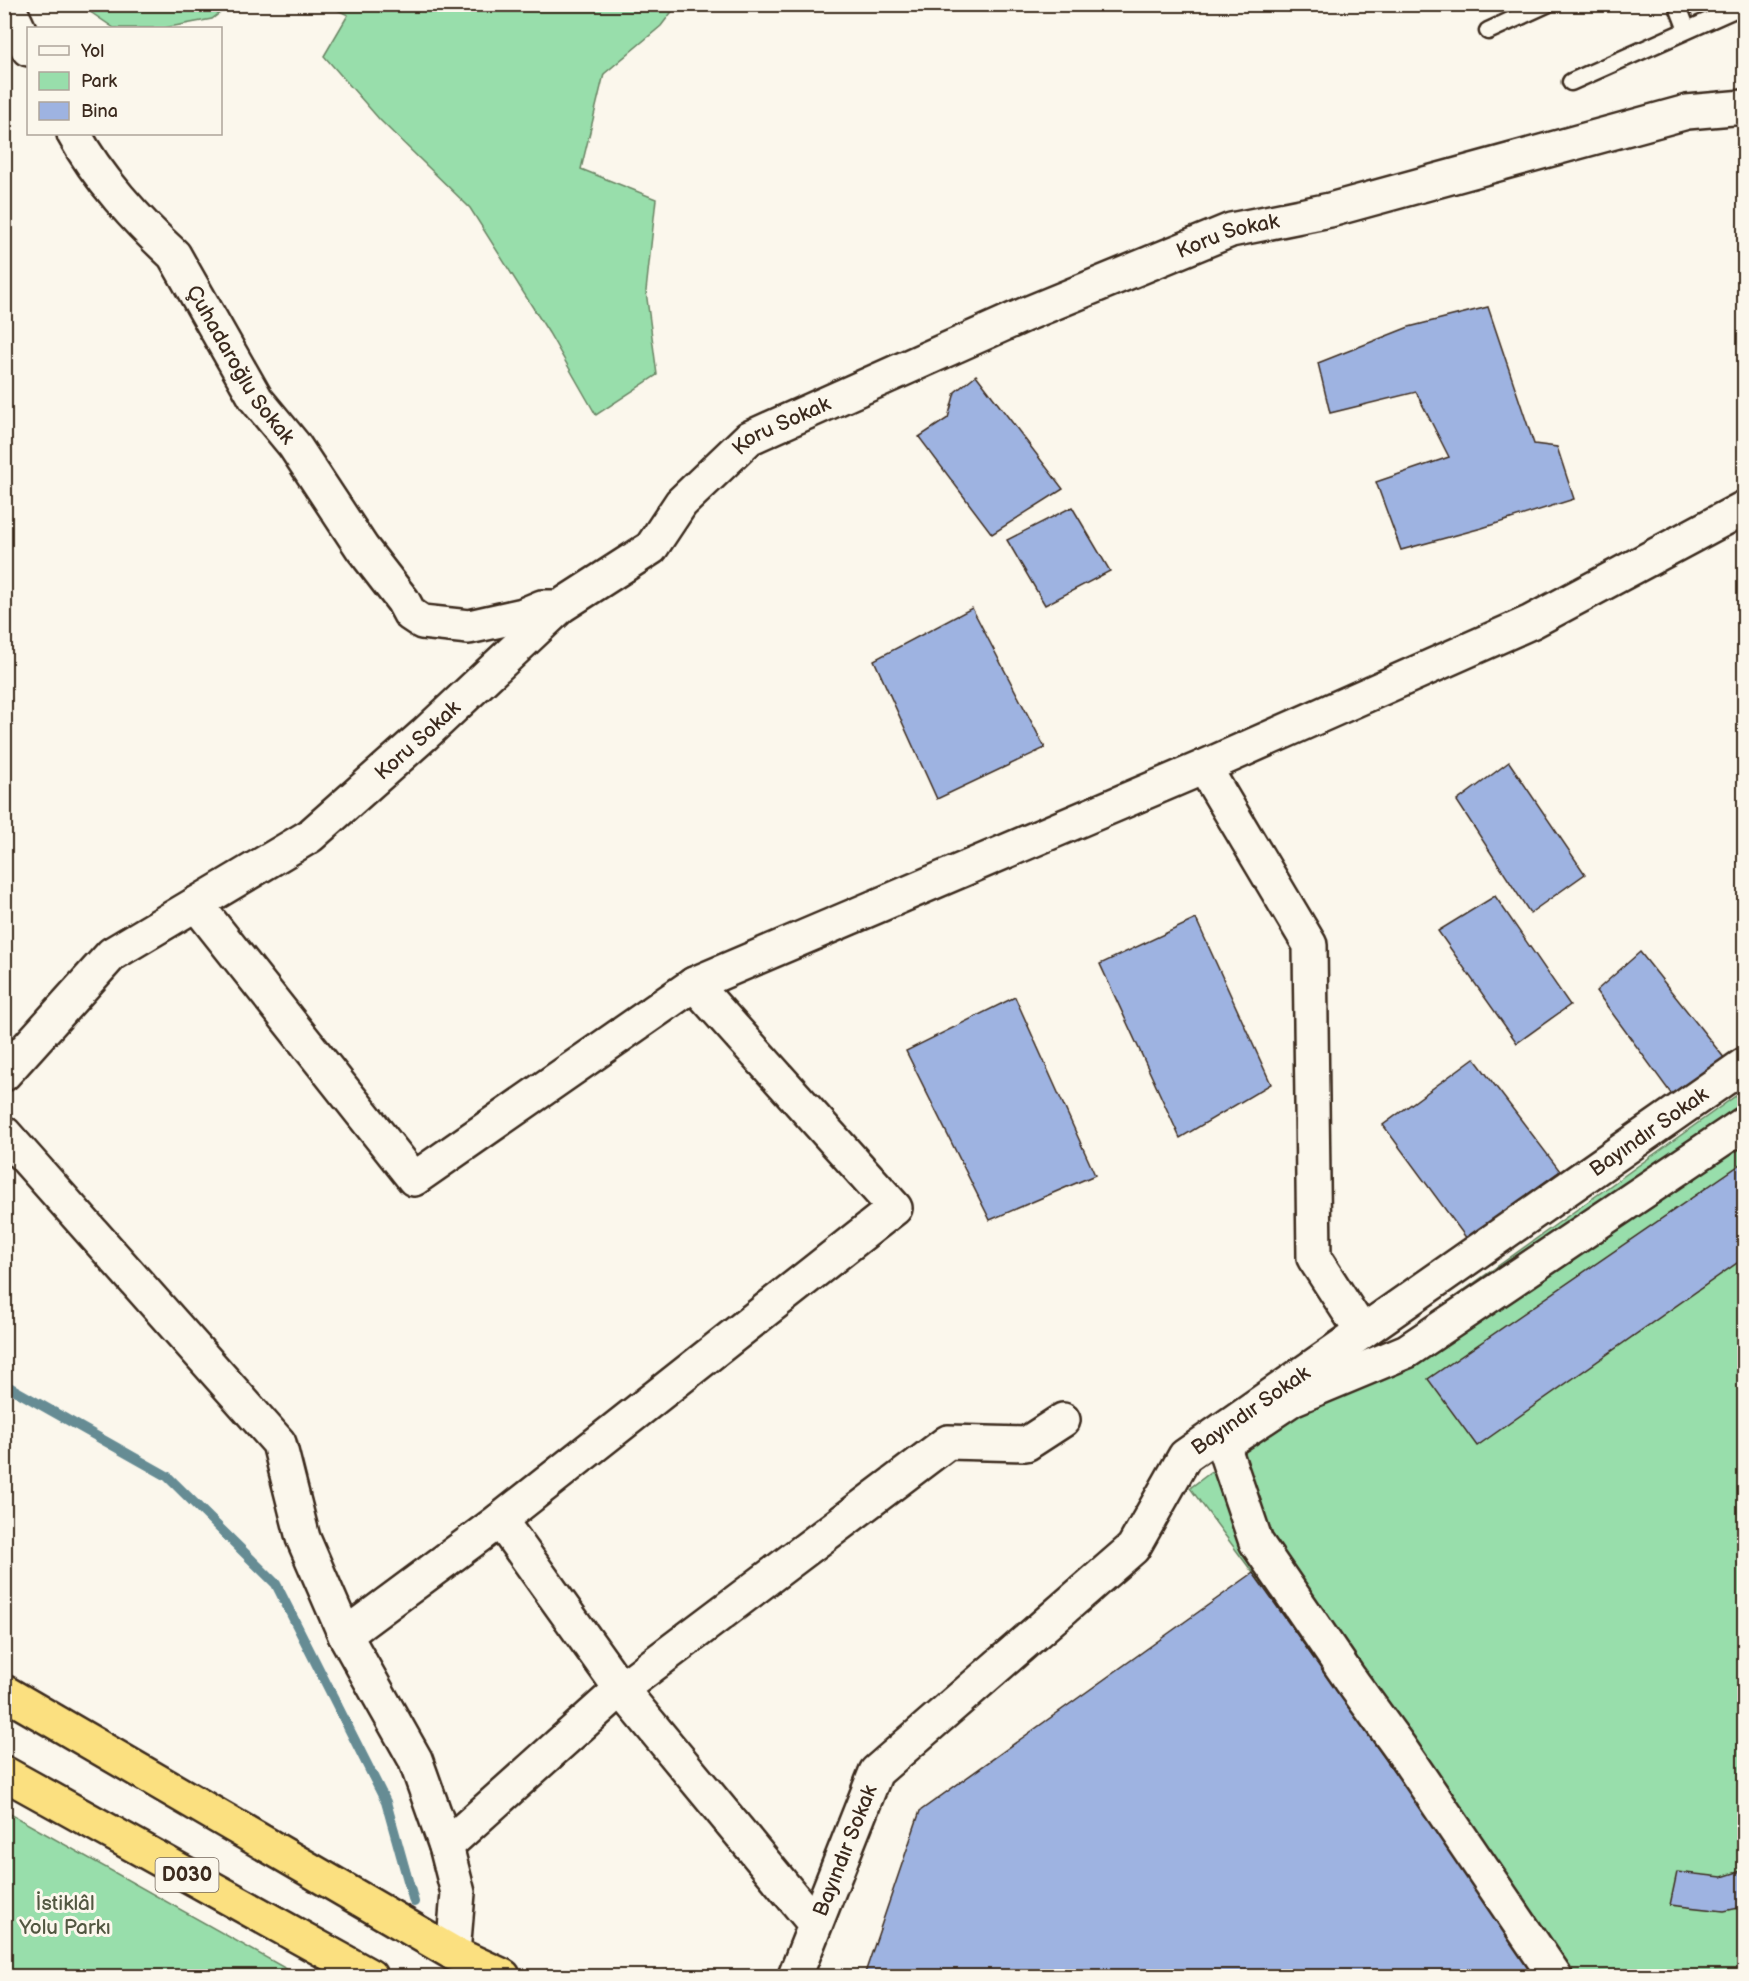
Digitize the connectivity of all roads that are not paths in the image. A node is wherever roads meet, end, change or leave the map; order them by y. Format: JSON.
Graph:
{"nodes":[{"id":1,"x":8,"y":4,"type":"edge"},
{"id":2,"x":1547,"y":4,"type":"edge"},
{"id":3,"x":1677,"y":4,"type":"edge"},
{"id":4,"x":1744,"y":5,"type":"edge"},
{"id":5,"x":1688,"y":30,"type":"junction"},
{"id":6,"x":1488,"y":31,"type":"dead end"},
{"id":7,"x":27,"y":47,"type":"edge"},
{"id":8,"x":1571,"y":82,"type":"dead end"},
{"id":9,"x":1744,"y":108,"type":"edge"},
{"id":10,"x":75,"y":135,"type":"edge"},
{"id":11,"x":1744,"y":508,"type":"edge"},
{"id":12,"x":561,"y":606,"type":"junction"},
{"id":13,"x":1204,"y":767,"type":"junction"},
{"id":14,"x":196,"y":903,"type":"junction"},
{"id":15,"x":693,"y":984,"type":"junction"},
{"id":16,"x":1744,"y":1065,"type":"edge"},
{"id":17,"x":4,"y":1074,"type":"edge"},
{"id":18,"x":1744,"y":1124,"type":"edge"},
{"id":19,"x":4,"y":1132,"type":"edge"},
{"id":20,"x":1362,"y":1332,"type":"junction"},
{"id":21,"x":1063,"y":1420,"type":"dead end"},
{"id":22,"x":500,"y":1520,"type":"junction"},
{"id":23,"x":345,"y":1635,"type":"junction"},
{"id":24,"x":621,"y":1689,"type":"junction"},
{"id":25,"x":4,"y":1692,"type":"edge"},
{"id":26,"x":4,"y":1773,"type":"edge"},
{"id":27,"x":446,"y":1846,"type":"junction"},
{"id":28,"x":815,"y":1924,"type":"junction"},
{"id":29,"x":453,"y":1953,"type":"junction"},
{"id":30,"x":369,"y":1977,"type":"edge"},
{"id":31,"x":503,"y":1977,"type":"edge"},
{"id":32,"x":795,"y":1977,"type":"edge"},
{"id":33,"x":1555,"y":1977,"type":"edge"}],
"edges":[{"from":1,"to":7,"type":"street"},
{"from":2,"to":6,"type":"lane"},
{"from":3,"to":5,"type":"lane"},
{"from":4,"to":5,"type":"lane"},
{"from":5,"to":8,"type":"lane"},
{"from":9,"to":12,"type":"street","name":"Koru Sokak"},
{"from":10,"to":12,"type":"street","name":"Çuhadaroğlu Sokak"},
{"from":11,"to":13,"type":"street"},
{"from":12,"to":14,"type":"street","name":"Koru Sokak"},
{"from":13,"to":15,"type":"street"},
{"from":13,"to":20,"type":"street"},
{"from":14,"to":15,"type":"street"},
{"from":14,"to":17,"type":"street","name":"Koru Sokak"},
{"from":15,"to":22,"type":"street"},
{"from":16,"to":20,"type":"street","name":"Bayındır Sokak"},
{"from":18,"to":33,"type":"street"},
{"from":19,"to":23,"type":"street"},
{"from":20,"to":28,"type":"street","name":"Bayındır Sokak"},
{"from":21,"to":24,"type":"street"},
{"from":22,"to":23,"type":"street"},
{"from":22,"to":24,"type":"street"},
{"from":23,"to":27,"type":"street"},
{"from":24,"to":27,"type":"street"},
{"from":24,"to":28,"type":"street"},
{"from":25,"to":29,"type":"highway"},
{"from":26,"to":30,"type":"highway","number":"D030"},
{"from":27,"to":29,"type":"street"},
{"from":28,"to":32,"type":"street","name":"Bayındır Sokak"},
{"from":29,"to":31,"type":"highway"}]}
